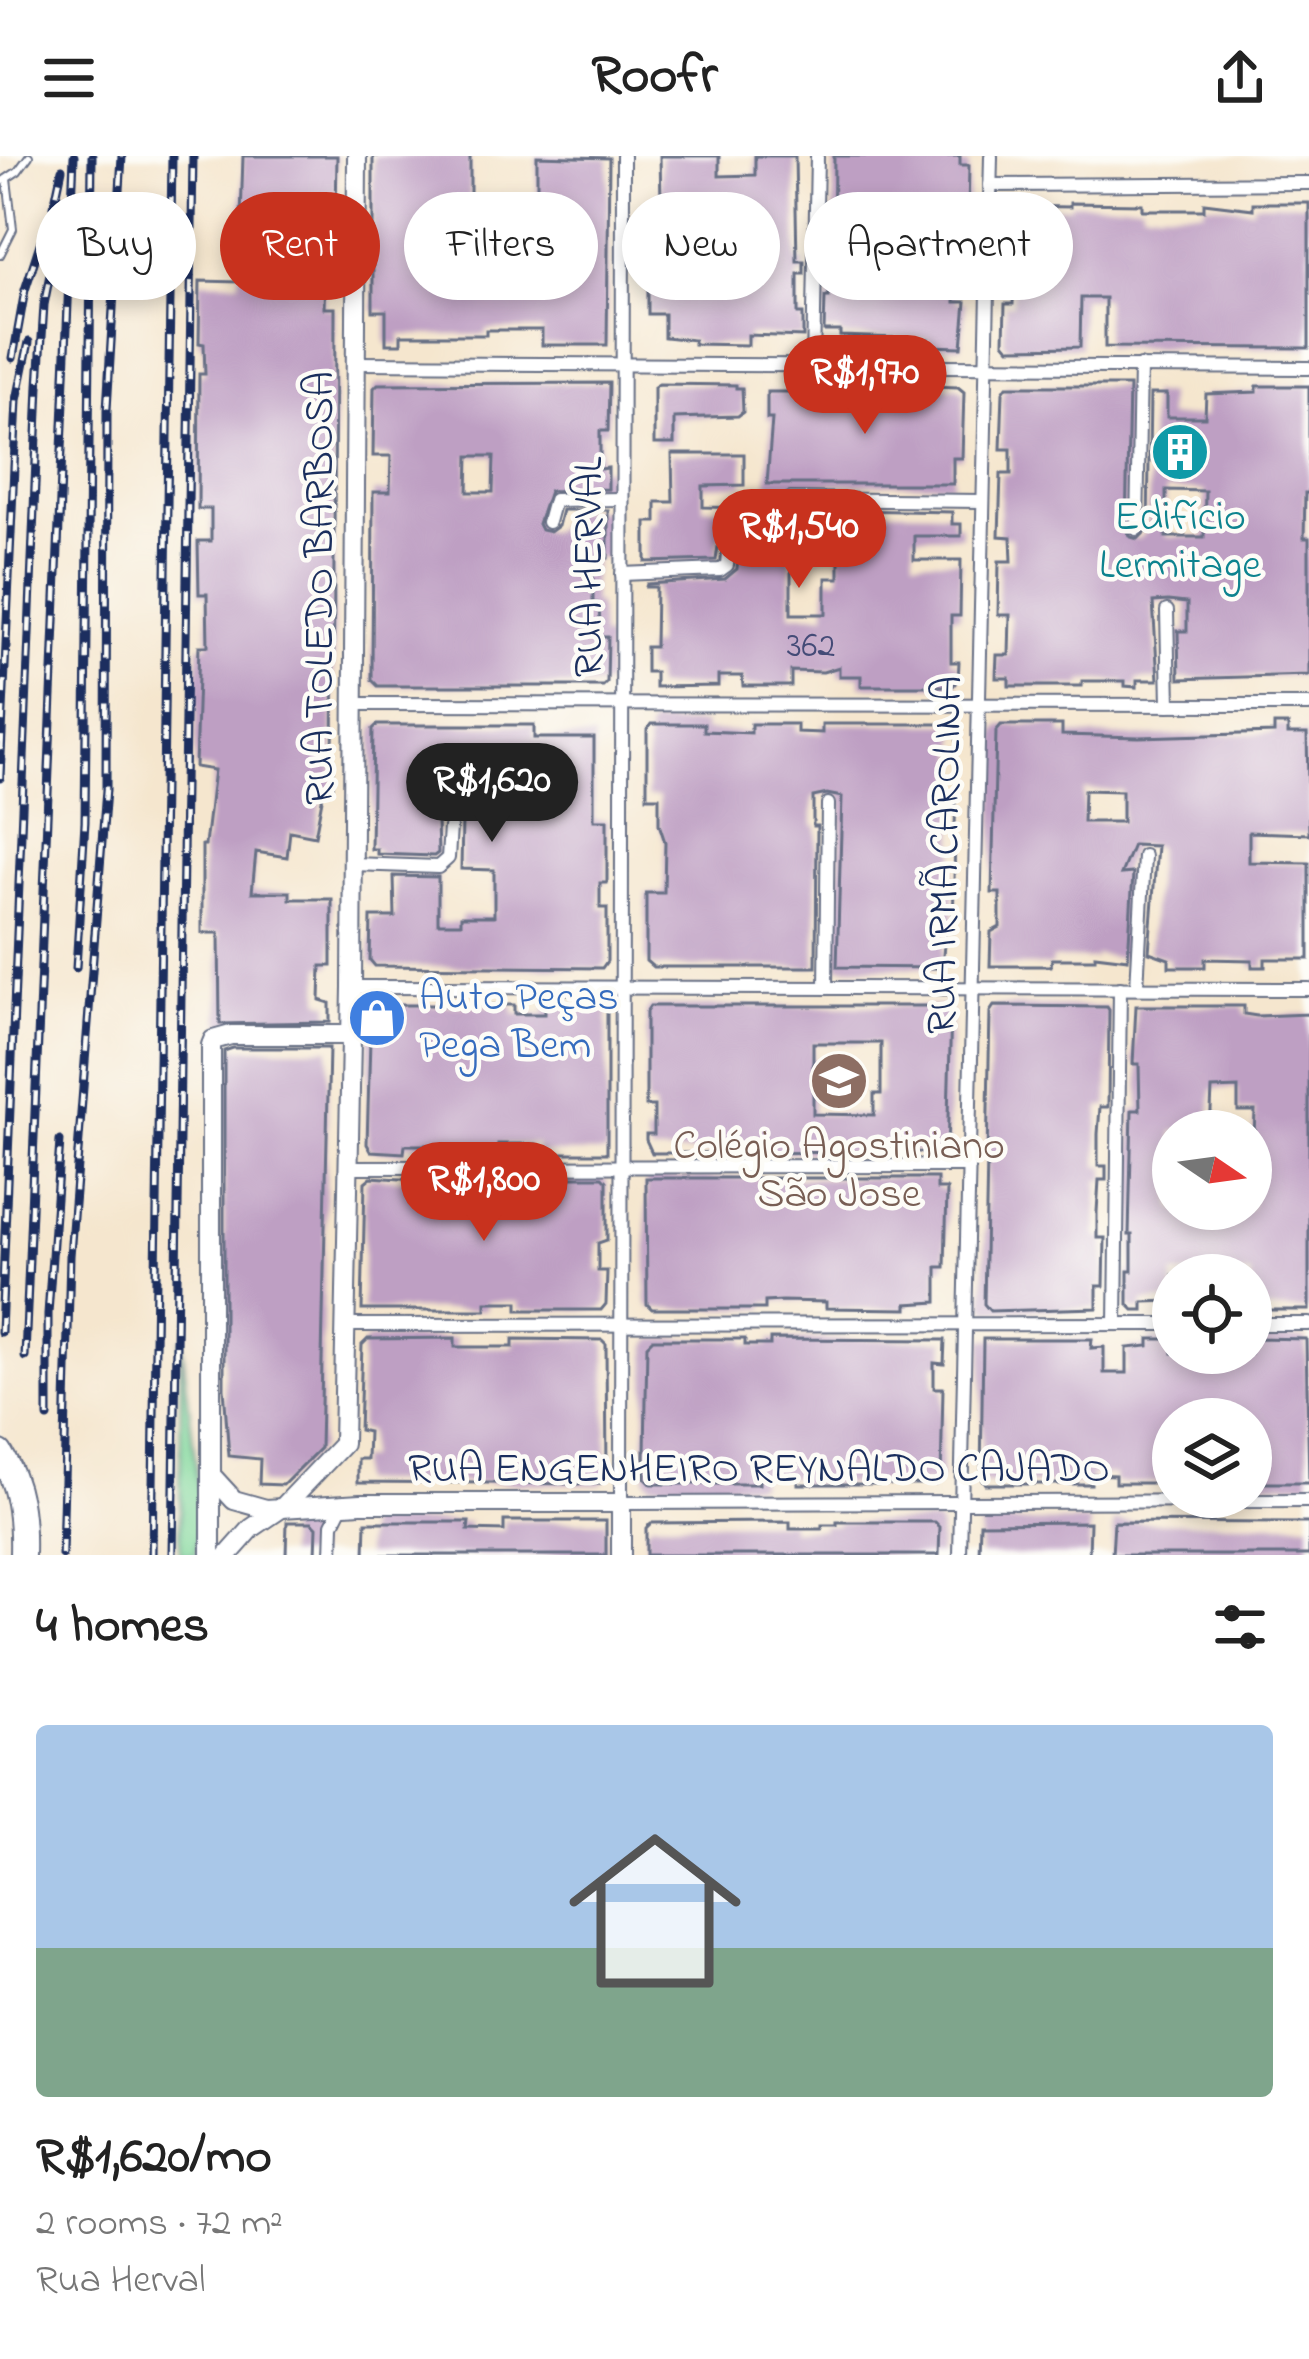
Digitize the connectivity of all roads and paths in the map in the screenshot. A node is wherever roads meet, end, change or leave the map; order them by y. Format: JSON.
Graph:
{"nodes":[{"id":1,"x":29,"y":156,"type":"edge"},
{"id":2,"x":357,"y":156,"type":"edge"},
{"id":3,"x":623,"y":156,"type":"edge"},
{"id":4,"x":817,"y":156,"type":"edge"},
{"id":5,"x":991,"y":156,"type":"edge"},
{"id":6,"x":3,"y":181,"type":"edge"},
{"id":7,"x":1309,"y":183,"type":"edge"},
{"id":8,"x":990,"y":184,"type":"junction"},
{"id":9,"x":0,"y":255,"type":"edge"},
{"id":10,"x":353,"y":363,"type":"junction"},
{"id":11,"x":622,"y":365,"type":"junction"},
{"id":12,"x":813,"y":366,"type":"junction"},
{"id":13,"x":986,"y":366,"type":"junction"},
{"id":14,"x":1140,"y":366,"type":"junction"},
{"id":15,"x":1309,"y":368,"type":"edge"},
{"id":16,"x":790,"y":499,"type":"dead end"},
{"id":17,"x":622,"y":500,"type":"junction"},
{"id":18,"x":982,"y":501,"type":"junction"},
{"id":19,"x":548,"y":522,"type":"dead end"},
{"id":20,"x":1137,"y":529,"type":"dead end"},
{"id":21,"x":728,"y":542,"type":"dead end"},
{"id":22,"x":622,"y":574,"type":"junction"},
{"id":23,"x":1167,"y":610,"type":"dead end"},
{"id":24,"x":353,"y":704,"type":"junction"},
{"id":25,"x":621,"y":704,"type":"junction"},
{"id":26,"x":979,"y":705,"type":"junction"},
{"id":27,"x":1169,"y":705,"type":"junction"},
{"id":28,"x":1309,"y":705,"type":"edge"},
{"id":29,"x":828,"y":804,"type":"dead end"},
{"id":30,"x":450,"y":827,"type":"dead end"},
{"id":31,"x":1144,"y":856,"type":"dead end"},
{"id":32,"x":353,"y":865,"type":"junction"},
{"id":33,"x":352,"y":987,"type":"junction"},
{"id":34,"x":620,"y":987,"type":"junction"},
{"id":35,"x":826,"y":988,"type":"junction"},
{"id":36,"x":972,"y":988,"type":"junction"},
{"id":37,"x":1120,"y":988,"type":"junction"},
{"id":38,"x":1137,"y":988,"type":"junction"},
{"id":39,"x":1309,"y":989,"type":"edge"},
{"id":40,"x":346,"y":1030,"type":"junction"},
{"id":41,"x":620,"y":1166,"type":"junction"},
{"id":42,"x":968,"y":1166,"type":"junction"},
{"id":43,"x":348,"y":1167,"type":"junction"},
{"id":44,"x":344,"y":1324,"type":"junction"},
{"id":45,"x":620,"y":1324,"type":"junction"},
{"id":46,"x":965,"y":1324,"type":"junction"},
{"id":47,"x":1117,"y":1324,"type":"junction"},
{"id":48,"x":1152,"y":1324,"type":"edge"},
{"id":49,"x":1272,"y":1324,"type":"edge"},
{"id":50,"x":1309,"y":1324,"type":"edge"},
{"id":51,"x":0,"y":1454,"type":"edge"},
{"id":52,"x":212,"y":1476,"type":"junction"},
{"id":53,"x":1309,"y":1501,"type":"edge"},
{"id":54,"x":961,"y":1502,"type":"junction"},
{"id":55,"x":621,"y":1503,"type":"junction"},
{"id":56,"x":344,"y":1504,"type":"junction"},
{"id":57,"x":283,"y":1507,"type":"junction"},
{"id":58,"x":22,"y":1555,"type":"edge"},
{"id":59,"x":211,"y":1555,"type":"edge"},
{"id":60,"x":227,"y":1555,"type":"edge"},
{"id":61,"x":332,"y":1555,"type":"edge"},
{"id":62,"x":621,"y":1555,"type":"edge"},
{"id":63,"x":960,"y":1555,"type":"edge"}],
"edges":[{"from":1,"to":6,"type":"lane"},
{"from":2,"to":10,"type":"street","name":"RUA TOLEDO BARBOSA"},
{"from":3,"to":11,"type":"street","name":"RUA HERVAL"},
{"from":4,"to":12,"type":"street"},
{"from":5,"to":8,"type":"street","name":"RUA IRMÃ CAROLINA"},
{"from":6,"to":9,"type":"lane"},
{"from":7,"to":8,"type":"street"},
{"from":8,"to":13,"type":"street","name":"RUA IRMÃ CAROLINA"},
{"from":10,"to":11,"type":"street"},
{"from":10,"to":24,"type":"street","name":"RUA TOLEDO BARBOSA"},
{"from":11,"to":12,"type":"street"},
{"from":11,"to":17,"type":"street","name":"RUA HERVAL"},
{"from":12,"to":13,"type":"street"},
{"from":13,"to":14,"type":"street"},
{"from":13,"to":18,"type":"street","name":"RUA IRMÃ CAROLINA"},
{"from":14,"to":15,"type":"street"},
{"from":14,"to":20,"type":"street"},
{"from":16,"to":18,"type":"street"},
{"from":17,"to":19,"type":"street"},
{"from":17,"to":22,"type":"street","name":"RUA HERVAL"},
{"from":18,"to":26,"type":"street","name":"RUA IRMÃ CAROLINA"},
{"from":21,"to":22,"type":"street"},
{"from":22,"to":25,"type":"street","name":"RUA HERVAL"},
{"from":23,"to":27,"type":"street"},
{"from":24,"to":25,"type":"street"},
{"from":24,"to":32,"type":"street","name":"RUA TOLEDO BARBOSA"},
{"from":25,"to":26,"type":"street"},
{"from":25,"to":34,"type":"street","name":"RUA HERVAL"},
{"from":26,"to":27,"type":"street"},
{"from":26,"to":36,"type":"street","name":"RUA IRMÃ CAROLINA"},
{"from":27,"to":28,"type":"street"},
{"from":29,"to":35,"type":"street"},
{"from":30,"to":32,"type":"street"},
{"from":31,"to":38,"type":"street"},
{"from":32,"to":33,"type":"street","name":"RUA TOLEDO BARBOSA"},
{"from":33,"to":34,"type":"street"},
{"from":33,"to":40,"type":"street","name":"RUA TOLEDO BARBOSA"},
{"from":34,"to":35,"type":"street"},
{"from":34,"to":41,"type":"street","name":"RUA HERVAL"},
{"from":35,"to":36,"type":"street"},
{"from":36,"to":37,"type":"street"},
{"from":36,"to":42,"type":"street","name":"RUA IRMÃ CAROLINA"},
{"from":37,"to":38,"type":"street"},
{"from":37,"to":47,"type":"street"},
{"from":38,"to":39,"type":"street"},
{"from":40,"to":43,"type":"street","name":"RUA TOLEDO BARBOSA"},
{"from":40,"to":52,"type":"street"},
{"from":41,"to":42,"type":"street"},
{"from":41,"to":43,"type":"street"},
{"from":41,"to":45,"type":"street","name":"RUA HERVAL"},
{"from":42,"to":46,"type":"street","name":"RUA IRMÃ CAROLINA"},
{"from":43,"to":44,"type":"street","name":"RUA TOLEDO BARBOSA"},
{"from":44,"to":45,"type":"street"},
{"from":44,"to":57,"type":"street","name":"RUA TOLEDO BARBOSA"},
{"from":45,"to":46,"type":"street"},
{"from":45,"to":55,"type":"street","name":"RUA HERVAL"},
{"from":46,"to":47,"type":"street"},
{"from":46,"to":54,"type":"street","name":"RUA IRMÃ CAROLINA"},
{"from":47,"to":48,"type":"street"},
{"from":49,"to":50,"type":"street"},
{"from":51,"to":58,"type":"highway"},
{"from":52,"to":57,"type":"street","name":"RUA ENGENHEIRO REYNALDO CAJADO"},
{"from":52,"to":59,"type":"street"},
{"from":53,"to":54,"type":"street","name":"RUA ENGENHEIRO REYNALDO CAJADO"},
{"from":54,"to":55,"type":"street","name":"RUA ENGENHEIRO REYNALDO CAJADO"},
{"from":54,"to":63,"type":"street","name":"RUA IRMÃ CAROLINA"},
{"from":55,"to":56,"type":"street","name":"RUA ENGENHEIRO REYNALDO CAJADO"},
{"from":55,"to":62,"type":"street","name":"RUA HERVAL"},
{"from":56,"to":57,"type":"street","name":"RUA ENGENHEIRO REYNALDO CAJADO"},
{"from":56,"to":61,"type":"street"},
{"from":57,"to":60,"type":"street"}]}
